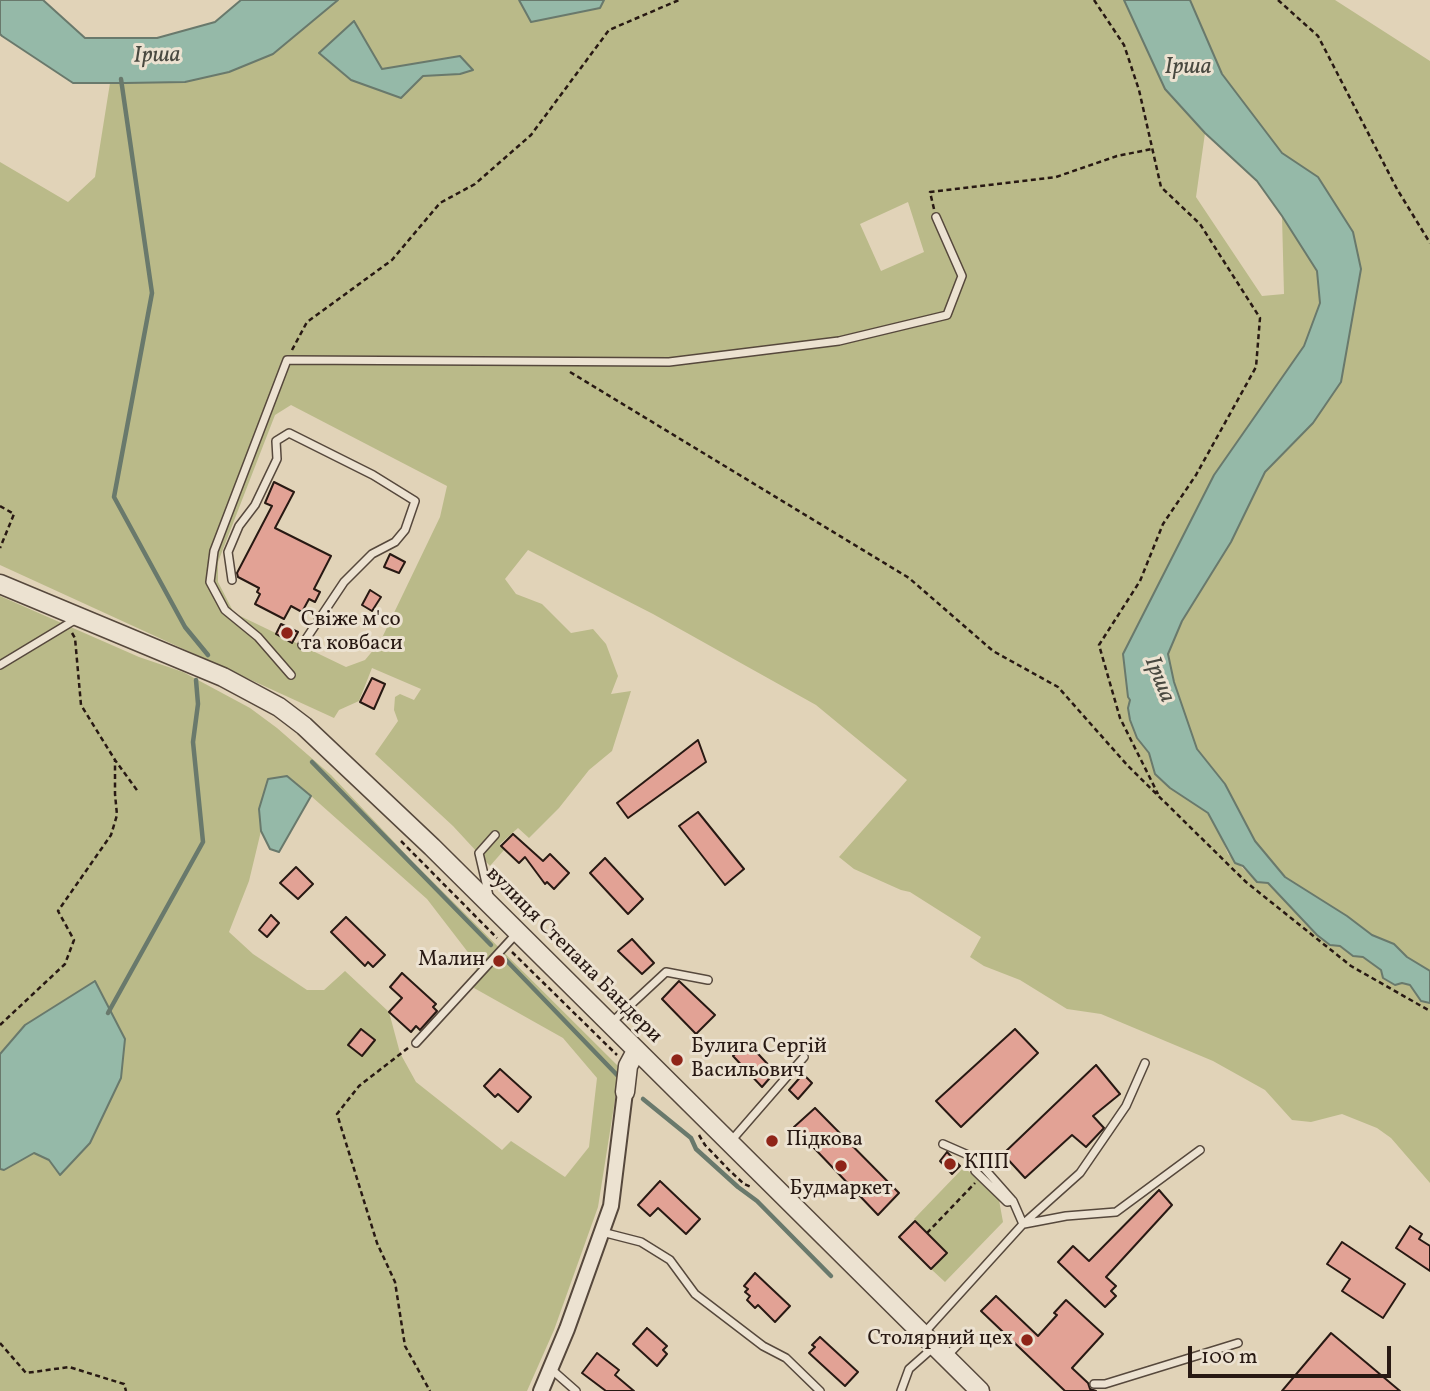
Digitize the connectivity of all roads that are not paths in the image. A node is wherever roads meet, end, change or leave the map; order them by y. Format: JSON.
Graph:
{"nodes":[{"id":1,"x":936,"y":217,"type":"road end"},
{"id":2,"x":232,"y":579,"type":"dead end"},
{"id":3,"x":0,"y":584,"type":"edge"},
{"id":4,"x":72,"y":622,"type":"junction"},
{"id":5,"x":302,"y":645,"type":"dead end"},
{"id":6,"x":0,"y":665,"type":"edge"},
{"id":7,"x":291,"y":675,"type":"dead end"},
{"id":8,"x":495,"y":835,"type":"dead end"},
{"id":9,"x":492,"y":907,"type":"junction"},
{"id":10,"x":517,"y":933,"type":"junction"},
{"id":11,"x":708,"y":980,"type":"dead end"},
{"id":12,"x":609,"y":1024,"type":"junction"},
{"id":13,"x":416,"y":1042,"type":"road end"},
{"id":14,"x":636,"y":1051,"type":"junction"},
{"id":15,"x":804,"y":1057,"type":"dead end"},
{"id":16,"x":1145,"y":1063,"type":"dead end"},
{"id":17,"x":625,"y":1092,"type":"joint"},
{"id":18,"x":730,"y":1143,"type":"junction"},
{"id":19,"x":943,"y":1144,"type":"dead end"},
{"id":20,"x":1199,"y":1150,"type":"dead end"},
{"id":21,"x":975,"y":1158,"type":"junction"},
{"id":22,"x":1013,"y":1201,"type":"junction"},
{"id":23,"x":1023,"y":1224,"type":"junction"},
{"id":24,"x":602,"y":1232,"type":"junction"},
{"id":25,"x":968,"y":1334,"type":"dead end"},
{"id":26,"x":1238,"y":1343,"type":"dead end"},
{"id":27,"x":935,"y":1346,"type":"junction"},
{"id":28,"x":551,"y":1369,"type":"junction"},
{"id":29,"x":909,"y":1369,"type":"junction"},
{"id":30,"x":1094,"y":1384,"type":"dead end"},
{"id":31,"x":1103,"y":1387,"type":"edge"},
{"id":32,"x":541,"y":1391,"type":"edge"},
{"id":33,"x":576,"y":1391,"type":"edge"},
{"id":34,"x":820,"y":1391,"type":"edge"},
{"id":35,"x":894,"y":1391,"type":"edge"},
{"id":36,"x":901,"y":1391,"type":"edge"},
{"id":37,"x":980,"y":1391,"type":"edge"}],
"edges":[{"from":1,"to":7,"type":"lane"},
{"from":2,"to":5,"type":"lane"},
{"from":3,"to":4,"type":"street","name":"вулиця Степана Бандери"},
{"from":4,"to":6,"type":"lane"},
{"from":4,"to":9,"type":"street","name":"вулиця Степана Бандери"},
{"from":8,"to":9,"type":"lane"},
{"from":9,"to":10,"type":"street","name":"вулиця Степана Бандери"},
{"from":10,"to":12,"type":"street","name":"вулиця Степана Бандери"},
{"from":10,"to":13,"type":"lane"},
{"from":11,"to":12,"type":"lane"},
{"from":12,"to":14,"type":"street","name":"вулиця Степана Бандери"},
{"from":14,"to":17,"type":"street"},
{"from":14,"to":18,"type":"street","name":"вулиця Степана Бандери"},
{"from":15,"to":18,"type":"lane"},
{"from":16,"to":23,"type":"lane"},
{"from":17,"to":24,"type":"street"},
{"from":18,"to":27,"type":"street","name":"вулиця Степана Бандери"},
{"from":19,"to":21,"type":"lane"},
{"from":20,"to":23,"type":"lane"},
{"from":21,"to":22,"type":"lane"},
{"from":21,"to":22,"type":"lane"},
{"from":22,"to":23,"type":"lane"},
{"from":23,"to":27,"type":"lane"},
{"from":24,"to":28,"type":"street"},
{"from":24,"to":34,"type":"lane"},
{"from":25,"to":27,"type":"lane"},
{"from":26,"to":31,"type":"lane"},
{"from":27,"to":29,"type":"lane"},
{"from":27,"to":37,"type":"street","name":"вулиця Степана Бандери"},
{"from":28,"to":32,"type":"street"},
{"from":28,"to":33,"type":"lane"},
{"from":29,"to":35,"type":"lane"},
{"from":29,"to":36,"type":"lane"},
{"from":30,"to":31,"type":"lane"}]}
